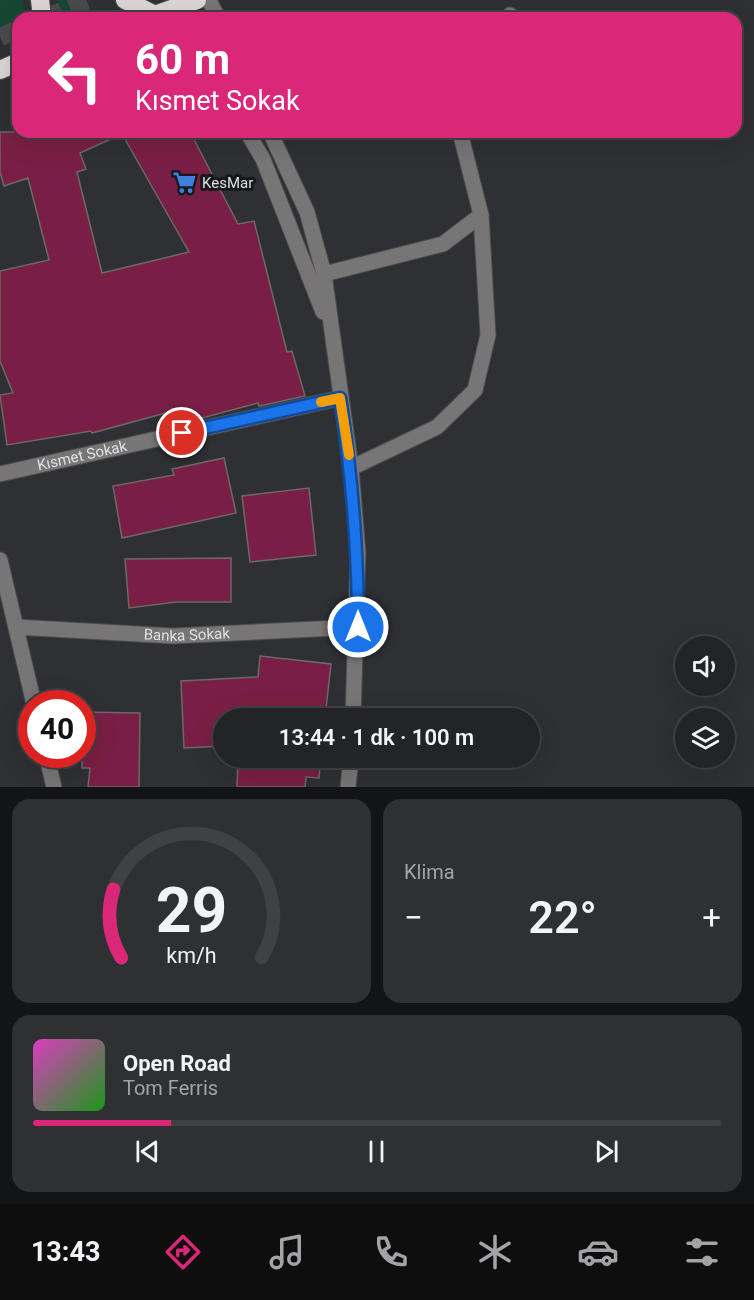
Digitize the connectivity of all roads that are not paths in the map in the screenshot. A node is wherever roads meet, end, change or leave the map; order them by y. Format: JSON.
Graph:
{"nodes":[{"id":1,"x":125,"y":0,"type":"edge"},
{"id":2,"x":197,"y":0,"type":"edge"},
{"id":3,"x":145,"y":12,"type":"edge"},
{"id":4,"x":167,"y":12,"type":"edge"},
{"id":5,"x":251,"y":138,"type":"edge"},
{"id":6,"x":273,"y":138,"type":"edge"},
{"id":7,"x":462,"y":138,"type":"edge"},
{"id":8,"x":481,"y":215,"type":"junction"},
{"id":9,"x":324,"y":274,"type":"junction"},
{"id":10,"x":332,"y":337,"type":"junction"},
{"id":11,"x":340,"y":398,"type":"junction"},
{"id":12,"x":351,"y":468,"type":"junction"},
{"id":13,"x":0,"y":474,"type":"edge"},
{"id":14,"x":0,"y":560,"type":"edge"},
{"id":15,"x":16,"y":627,"type":"junction"},
{"id":16,"x":358,"y":627,"type":"junction"},
{"id":17,"x":31,"y":690,"type":"edge"},
{"id":18,"x":354,"y":708,"type":"edge"},
{"id":19,"x":49,"y":768,"type":"edge"},
{"id":20,"x":350,"y":768,"type":"edge"},
{"id":21,"x":54,"y":787,"type":"edge"},
{"id":22,"x":348,"y":787,"type":"edge"}],
"edges":[{"from":1,"to":3,"type":"highway"},
{"from":2,"to":4,"type":"highway"},
{"from":5,"to":10,"type":"street"},
{"from":6,"to":9,"type":"street"},
{"from":7,"to":8,"type":"street"},
{"from":8,"to":9,"type":"street"},
{"from":8,"to":12,"type":"street"},
{"from":9,"to":10,"type":"street"},
{"from":10,"to":11,"type":"street"},
{"from":11,"to":12,"type":"street"},
{"from":11,"to":13,"type":"street","name":"Kısmet Sokak"},
{"from":12,"to":16,"type":"street"},
{"from":14,"to":15,"type":"street"},
{"from":15,"to":16,"type":"street","name":"Banka Sokak"},
{"from":15,"to":17,"type":"street"},
{"from":16,"to":18,"type":"street"},
{"from":19,"to":21,"type":"street"},
{"from":20,"to":22,"type":"street"}]}
